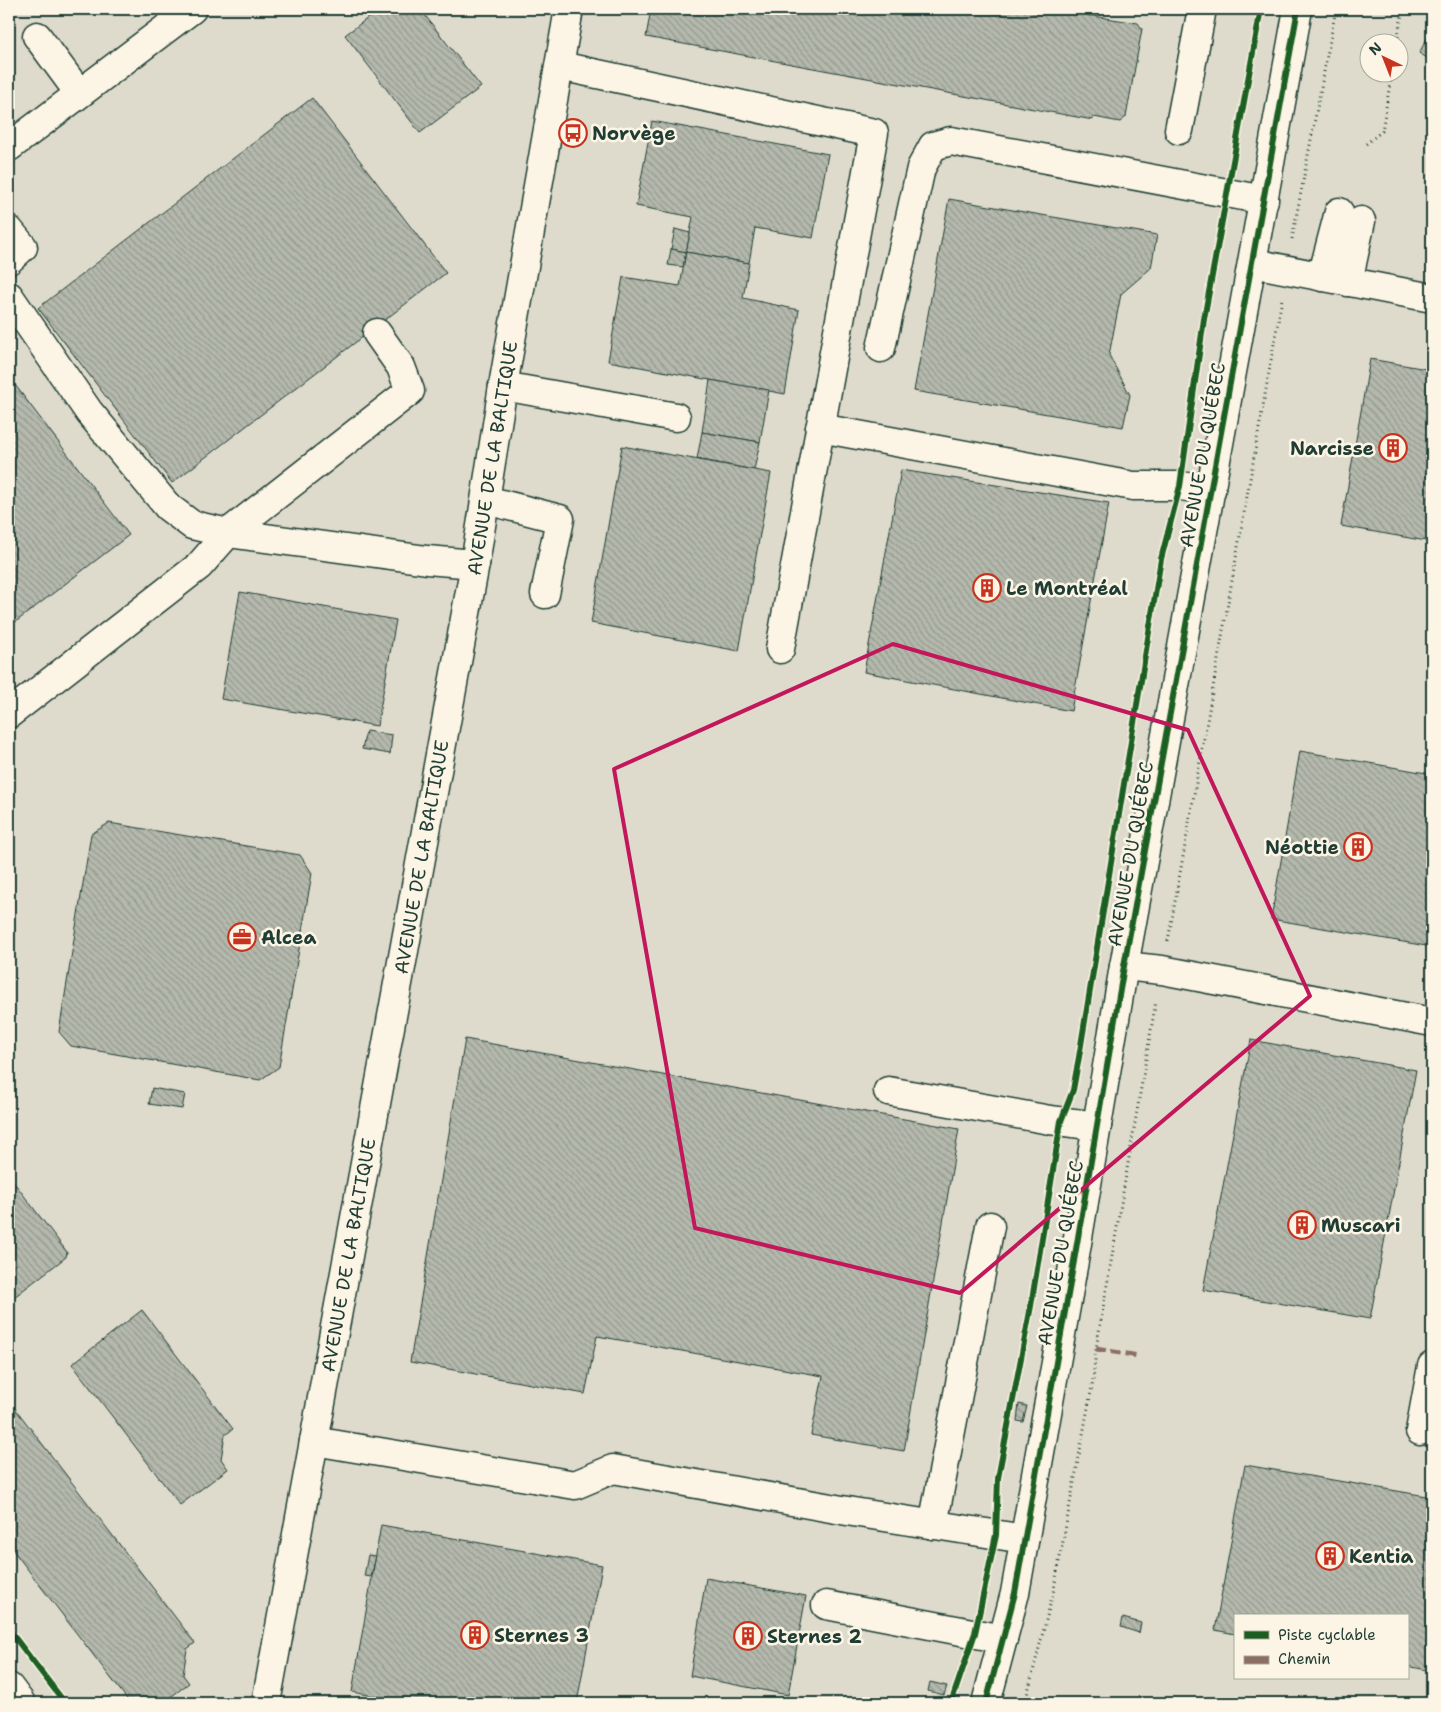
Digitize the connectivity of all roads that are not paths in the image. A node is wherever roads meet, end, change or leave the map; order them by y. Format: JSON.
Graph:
{"nodes":[{"id":1,"x":192,"y":9,"type":"edge"},
{"id":2,"x":569,"y":9,"type":"edge"},
{"id":3,"x":1202,"y":9,"type":"edge"},
{"id":4,"x":1298,"y":9,"type":"edge"},
{"id":5,"x":37,"y":36,"type":"dead end"},
{"id":6,"x":560,"y":66,"type":"junction"},
{"id":7,"x":79,"y":93,"type":"junction"},
{"id":8,"x":1179,"y":130,"type":"dead end"},
{"id":9,"x":11,"y":141,"type":"edge"},
{"id":10,"x":1264,"y":200,"type":"junction"},
{"id":11,"x":1350,"y":217,"type":"dead end"},
{"id":12,"x":9,"y":230,"type":"edge"},
{"id":13,"x":9,"y":260,"type":"edge"},
{"id":14,"x":1253,"y":263,"type":"junction"},
{"id":15,"x":1335,"y":279,"type":"junction"},
{"id":16,"x":9,"y":296,"type":"edge"},
{"id":17,"x":1432,"y":298,"type":"edge"},
{"id":18,"x":377,"y":333,"type":"dead end"},
{"id":19,"x":881,"y":348,"type":"dead end"},
{"id":20,"x":503,"y":386,"type":"junction"},
{"id":21,"x":676,"y":417,"type":"dead end"},
{"id":22,"x":820,"y":428,"type":"junction"},
{"id":23,"x":1211,"y":490,"type":"junction"},
{"id":24,"x":486,"y":500,"type":"junction"},
{"id":25,"x":228,"y":533,"type":"junction"},
{"id":26,"x":475,"y":564,"type":"junction"},
{"id":27,"x":545,"y":594,"type":"dead end"},
{"id":28,"x":780,"y":649,"type":"dead end"},
{"id":29,"x":9,"y":714,"type":"edge"},
{"id":30,"x":1124,"y":966,"type":"junction"},
{"id":31,"x":1432,"y":1022,"type":"edge"},
{"id":32,"x":888,"y":1092,"type":"dead end"},
{"id":33,"x":1097,"y":1126,"type":"junction"},
{"id":34,"x":990,"y":1226,"type":"dead end"},
{"id":35,"x":1432,"y":1366,"type":"edge"},
{"id":36,"x":1420,"y":1431,"type":"dead end"},
{"id":37,"x":314,"y":1441,"type":"junction"},
{"id":38,"x":933,"y":1525,"type":"junction"},
{"id":39,"x":1024,"y":1539,"type":"junction"},
{"id":40,"x":826,"y":1605,"type":"dead end"},
{"id":41,"x":1003,"y":1639,"type":"junction"},
{"id":42,"x":9,"y":1687,"type":"edge"},
{"id":43,"x":21,"y":1703,"type":"edge"},
{"id":44,"x":266,"y":1703,"type":"edge"},
{"id":45,"x":986,"y":1703,"type":"edge"}],
"edges":[{"from":1,"to":7,"type":"street"},
{"from":2,"to":6,"type":"street","name":"AVENUE DE LA BALTIQUE"},
{"from":3,"to":8,"type":"street"},
{"from":4,"to":10,"type":"street","name":"AVENUE DU QUÉBEC"},
{"from":5,"to":7,"type":"street"},
{"from":6,"to":20,"type":"street","name":"AVENUE DE LA BALTIQUE"},
{"from":6,"to":22,"type":"street"},
{"from":7,"to":9,"type":"street"},
{"from":10,"to":14,"type":"street","name":"AVENUE DU QUÉBEC"},
{"from":10,"to":19,"type":"street"},
{"from":11,"to":15,"type":"street"},
{"from":12,"to":13,"type":"street"},
{"from":14,"to":15,"type":"street"},
{"from":14,"to":23,"type":"street","name":"AVENUE DU QUÉBEC"},
{"from":15,"to":17,"type":"street"},
{"from":16,"to":25,"type":"street"},
{"from":18,"to":25,"type":"street"},
{"from":20,"to":21,"type":"street"},
{"from":20,"to":24,"type":"street","name":"AVENUE DE LA BALTIQUE"},
{"from":22,"to":23,"type":"street"},
{"from":22,"to":28,"type":"street"},
{"from":23,"to":30,"type":"street","name":"AVENUE DU QUÉBEC"},
{"from":24,"to":26,"type":"street","name":"AVENUE DE LA BALTIQUE"},
{"from":24,"to":27,"type":"street"},
{"from":25,"to":26,"type":"street"},
{"from":25,"to":29,"type":"street"},
{"from":26,"to":37,"type":"street","name":"AVENUE DE LA BALTIQUE"},
{"from":30,"to":31,"type":"street"},
{"from":30,"to":33,"type":"street","name":"AVENUE DU QUÉBEC"},
{"from":32,"to":33,"type":"street"},
{"from":33,"to":39,"type":"street","name":"AVENUE DU QUÉBEC"},
{"from":34,"to":38,"type":"street"},
{"from":35,"to":36,"type":"street"},
{"from":37,"to":38,"type":"street"},
{"from":37,"to":44,"type":"street","name":"AVENUE DE LA BALTIQUE"},
{"from":38,"to":39,"type":"street"},
{"from":39,"to":41,"type":"street","name":"AVENUE DU QUÉBEC"},
{"from":40,"to":41,"type":"street"},
{"from":41,"to":45,"type":"street","name":"AVENUE DU QUÉBEC"},
{"from":42,"to":43,"type":"street"}]}
